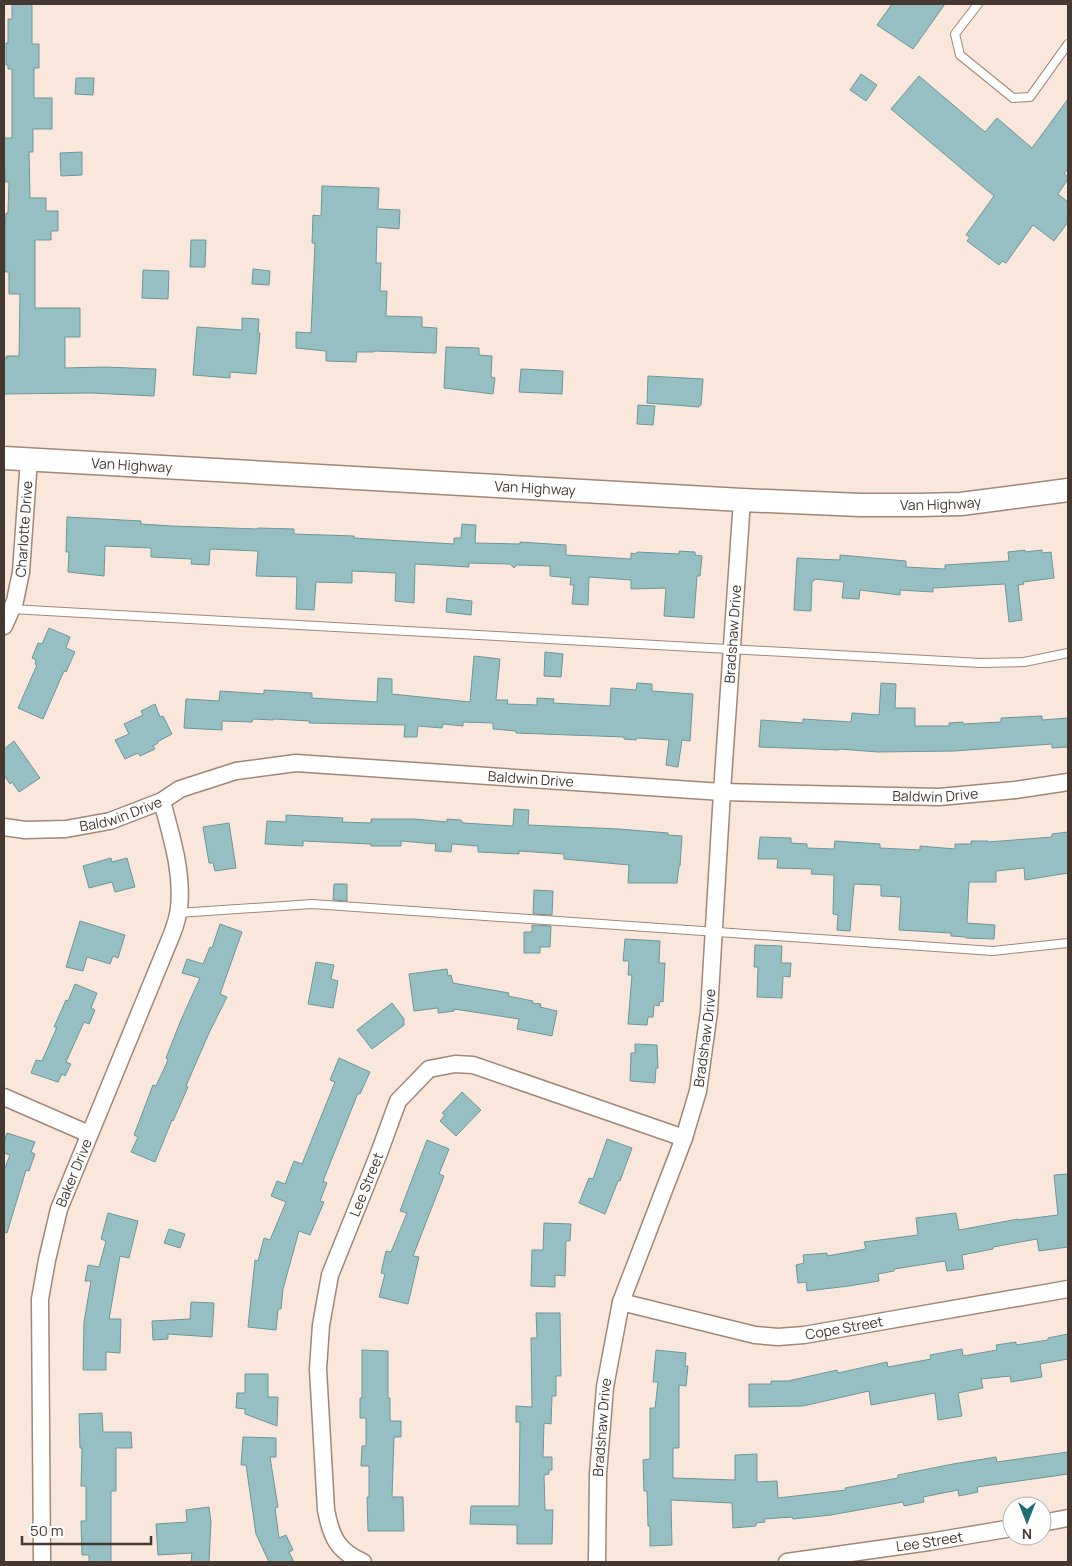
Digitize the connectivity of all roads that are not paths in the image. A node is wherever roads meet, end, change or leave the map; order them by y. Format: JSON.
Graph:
{"nodes":[{"id":1,"x":978,"y":4,"type":"edge"},
{"id":2,"x":1068,"y":44,"type":"edge"},
{"id":3,"x":4,"y":458,"type":"edge"},
{"id":4,"x":29,"y":459,"type":"junction"},
{"id":5,"x":1068,"y":490,"type":"edge"},
{"id":6,"x":742,"y":500,"type":"junction"},
{"id":7,"x":11,"y":609,"type":"junction"},
{"id":8,"x":4,"y":626,"type":"edge"},
{"id":9,"x":732,"y":648,"type":"junction"},
{"id":10,"x":1068,"y":653,"type":"edge"},
{"id":11,"x":1068,"y":782,"type":"edge"},
{"id":12,"x":722,"y":792,"type":"junction"},
{"id":13,"x":162,"y":801,"type":"junction"},
{"id":14,"x":4,"y":827,"type":"edge"},
{"id":15,"x":178,"y":913,"type":"junction"},
{"id":16,"x":714,"y":932,"type":"junction"},
{"id":17,"x":1068,"y":943,"type":"edge"},
{"id":18,"x":4,"y":1097,"type":"edge"},
{"id":19,"x":89,"y":1134,"type":"junction"},
{"id":20,"x":684,"y":1138,"type":"junction"},
{"id":21,"x":1068,"y":1289,"type":"edge"},
{"id":22,"x":621,"y":1302,"type":"junction"},
{"id":23,"x":1068,"y":1518,"type":"edge"},
{"id":24,"x":1052,"y":1521,"type":"edge"},
{"id":25,"x":1002,"y":1530,"type":"edge"},
{"id":26,"x":42,"y":1562,"type":"edge"},
{"id":27,"x":363,"y":1562,"type":"edge"},
{"id":28,"x":597,"y":1562,"type":"edge"},
{"id":29,"x":787,"y":1562,"type":"edge"}],
"edges":[{"from":1,"to":2,"type":"lane"},
{"from":3,"to":4,"type":"main road","name":"Van Highway"},
{"from":4,"to":6,"type":"main road","name":"Van Highway"},
{"from":4,"to":7,"type":"street","name":"Charlotte Drive"},
{"from":5,"to":6,"type":"main road","name":"Van Highway"},
{"from":6,"to":9,"type":"street","name":"Bradshaw Drive"},
{"from":7,"to":8,"type":"street","name":"Charlotte Drive"},
{"from":7,"to":9,"type":"lane"},
{"from":9,"to":10,"type":"lane"},
{"from":9,"to":12,"type":"street","name":"Bradshaw Drive"},
{"from":11,"to":12,"type":"street","name":"Baldwin Drive"},
{"from":12,"to":13,"type":"street","name":"Baldwin Drive"},
{"from":12,"to":16,"type":"street","name":"Bradshaw Drive"},
{"from":13,"to":14,"type":"street","name":"Baldwin Drive"},
{"from":13,"to":15,"type":"street","name":"Baker Drive"},
{"from":15,"to":16,"type":"lane"},
{"from":15,"to":19,"type":"street","name":"Baker Drive"},
{"from":16,"to":17,"type":"lane"},
{"from":16,"to":20,"type":"street","name":"Bradshaw Drive"},
{"from":18,"to":19,"type":"street"},
{"from":19,"to":26,"type":"street","name":"Baker Drive"},
{"from":20,"to":22,"type":"street","name":"Bradshaw Drive"},
{"from":20,"to":27,"type":"street","name":"Lee Street"},
{"from":21,"to":22,"type":"street","name":"Cope Street"},
{"from":22,"to":28,"type":"street","name":"Bradshaw Drive"},
{"from":23,"to":24,"type":"street"},
{"from":25,"to":29,"type":"street","name":"Lee Street"}]}
